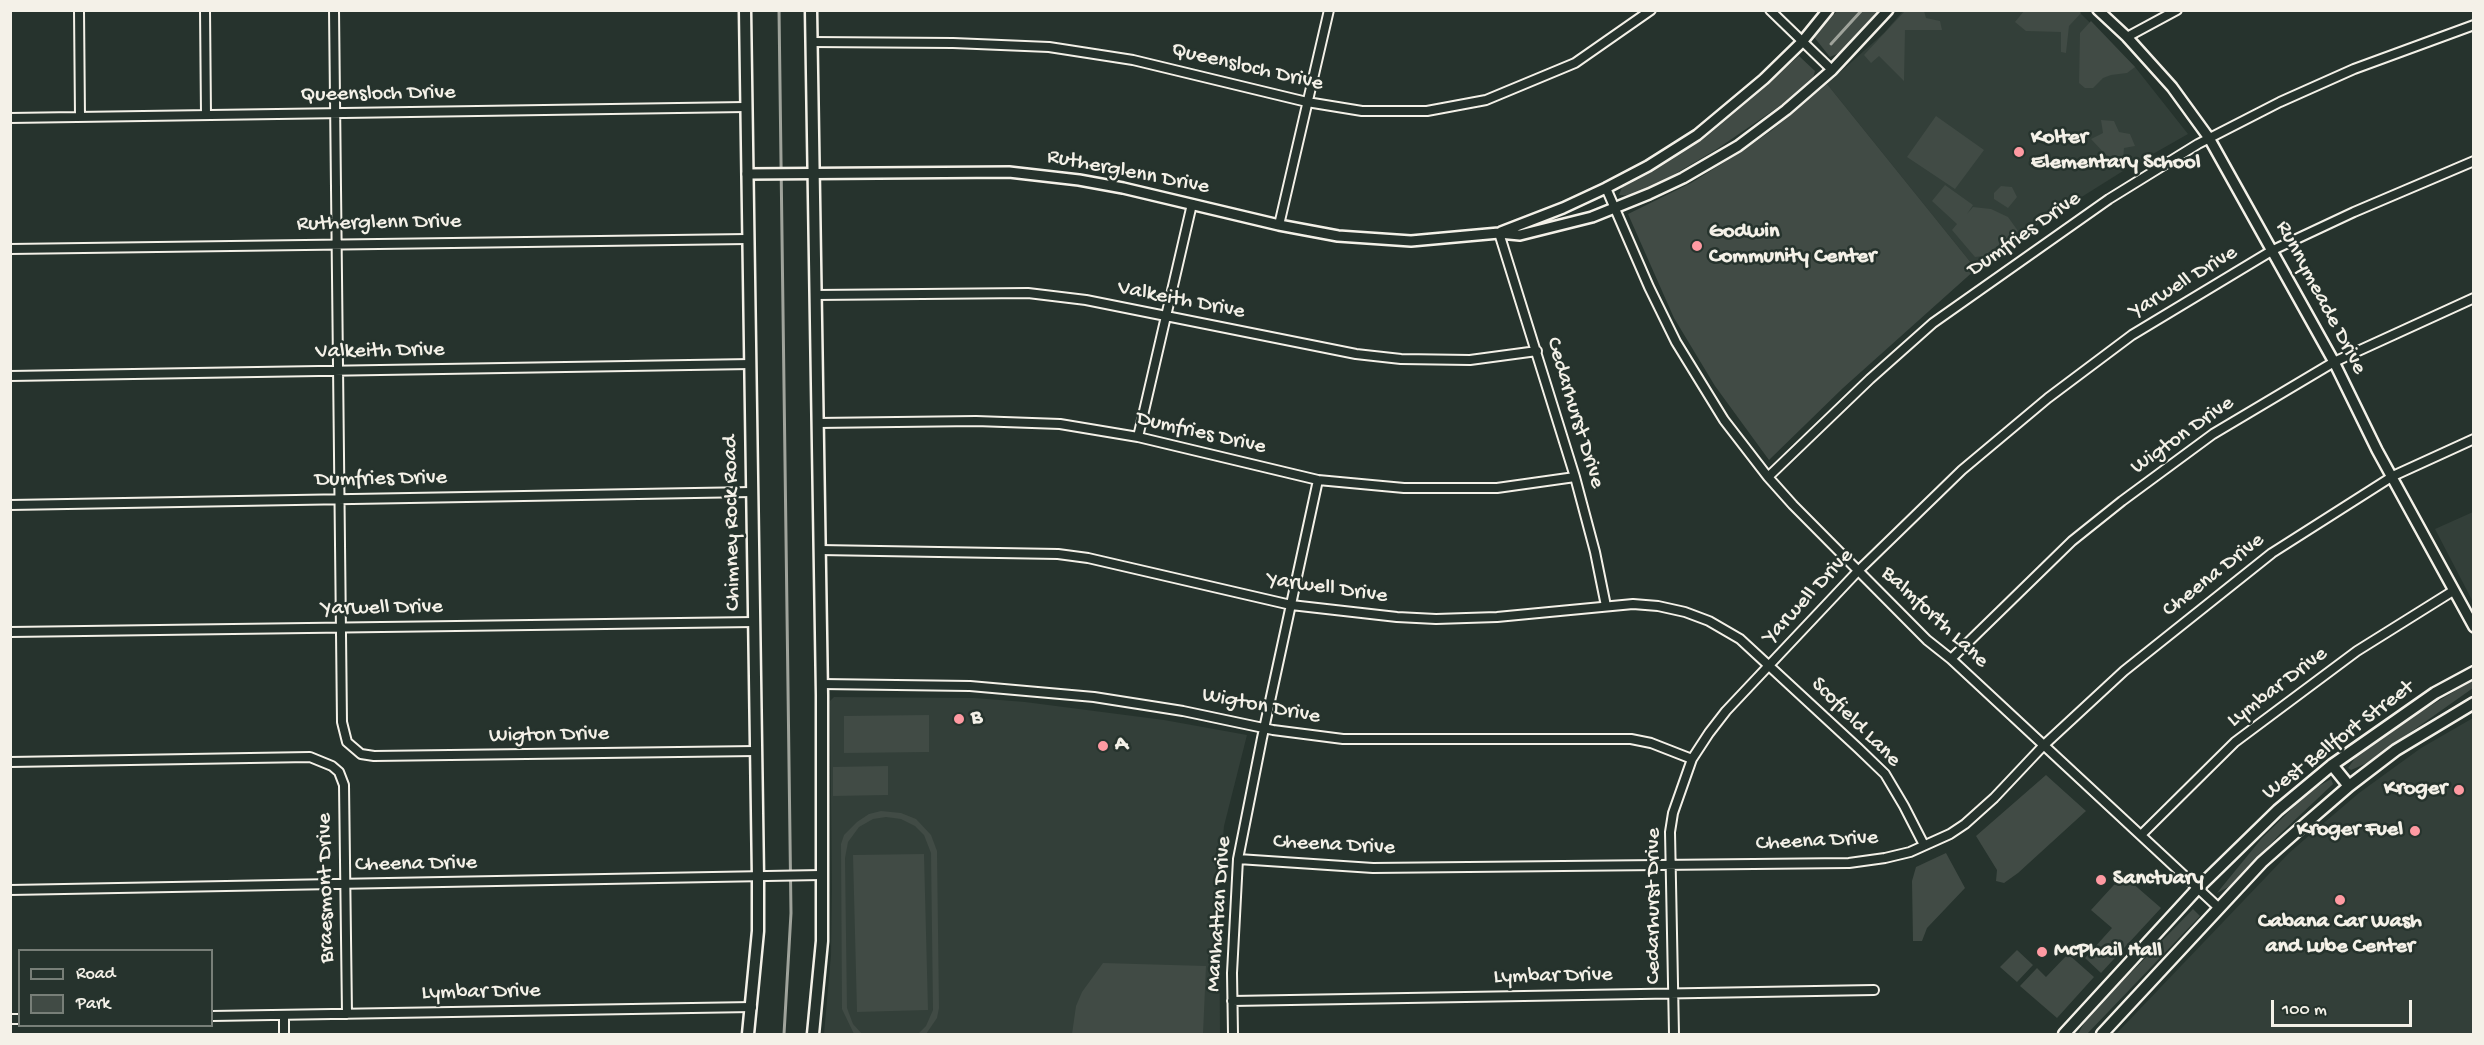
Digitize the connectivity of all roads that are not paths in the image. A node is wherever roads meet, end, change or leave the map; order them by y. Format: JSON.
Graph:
{"nodes":[{"id":1,"x":78,"y":10,"type":"edge"},
{"id":2,"x":205,"y":10,"type":"edge"},
{"id":3,"x":334,"y":10,"type":"edge"},
{"id":4,"x":745,"y":10,"type":"edge"},
{"id":5,"x":811,"y":10,"type":"edge"},
{"id":6,"x":1329,"y":10,"type":"edge"},
{"id":7,"x":1651,"y":10,"type":"edge"},
{"id":8,"x":1770,"y":10,"type":"edge"},
{"id":9,"x":1828,"y":10,"type":"edge"},
{"id":10,"x":1888,"y":10,"type":"edge"},
{"id":11,"x":2098,"y":10,"type":"edge"},
{"id":12,"x":2177,"y":10,"type":"edge"},
{"id":13,"x":2474,"y":25,"type":"edge"},
{"id":14,"x":2127,"y":37,"type":"junction"},
{"id":15,"x":812,"y":42,"type":"junction"},
{"id":16,"x":1802,"y":42,"type":"junction"},
{"id":17,"x":1832,"y":70,"type":"junction"},
{"id":18,"x":1307,"y":102,"type":"junction"},
{"id":19,"x":745,"y":106,"type":"junction"},
{"id":20,"x":335,"y":113,"type":"junction"},
{"id":21,"x":206,"y":115,"type":"junction"},
{"id":22,"x":80,"y":117,"type":"junction"},
{"id":23,"x":10,"y":118,"type":"edge"},
{"id":24,"x":2209,"y":138,"type":"junction"},
{"id":25,"x":2474,"y":161,"type":"edge"},
{"id":26,"x":814,"y":173,"type":"junction"},
{"id":27,"x":747,"y":174,"type":"junction"},
{"id":28,"x":1606,"y":188,"type":"junction"},
{"id":29,"x":1192,"y":204,"type":"junction"},
{"id":30,"x":1615,"y":208,"type":"junction"},
{"id":31,"x":1280,"y":225,"type":"junction"},
{"id":32,"x":1499,"y":233,"type":"junction"},
{"id":33,"x":747,"y":239,"type":"junction"},
{"id":34,"x":337,"y":244,"type":"junction"},
{"id":35,"x":10,"y":249,"type":"edge"},
{"id":36,"x":2273,"y":250,"type":"junction"},
{"id":37,"x":816,"y":295,"type":"junction"},
{"id":38,"x":2474,"y":298,"type":"edge"},
{"id":39,"x":1166,"y":317,"type":"junction"},
{"id":40,"x":1537,"y":351,"type":"junction"},
{"id":41,"x":2334,"y":362,"type":"junction"},
{"id":42,"x":751,"y":364,"type":"junction"},
{"id":43,"x":338,"y":370,"type":"junction"},
{"id":44,"x":10,"y":376,"type":"edge"},
{"id":45,"x":818,"y":423,"type":"junction"},
{"id":46,"x":1138,"y":437,"type":"junction"},
{"id":47,"x":2474,"y":439,"type":"edge"},
{"id":48,"x":2393,"y":476,"type":"junction"},
{"id":49,"x":1575,"y":477,"type":"junction"},
{"id":50,"x":1768,"y":477,"type":"junction"},
{"id":51,"x":1318,"y":480,"type":"junction"},
{"id":52,"x":752,"y":492,"type":"junction"},
{"id":53,"x":340,"y":499,"type":"junction"},
{"id":54,"x":10,"y":505,"type":"edge"},
{"id":55,"x":820,"y":550,"type":"junction"},
{"id":56,"x":1858,"y":571,"type":"junction"},
{"id":57,"x":2453,"y":591,"type":"junction"},
{"id":58,"x":1291,"y":605,"type":"junction"},
{"id":59,"x":1606,"y":606,"type":"junction"},
{"id":60,"x":754,"y":622,"type":"junction"},
{"id":61,"x":341,"y":627,"type":"junction"},
{"id":62,"x":2474,"y":627,"type":"edge"},
{"id":63,"x":10,"y":632,"type":"edge"},
{"id":64,"x":1951,"y":659,"type":"junction"},
{"id":65,"x":1770,"y":665,"type":"junction"},
{"id":66,"x":2474,"y":672,"type":"edge"},
{"id":67,"x":822,"y":684,"type":"junction"},
{"id":68,"x":2474,"y":703,"type":"edge"},
{"id":69,"x":1264,"y":729,"type":"junction"},
{"id":70,"x":2044,"y":745,"type":"junction"},
{"id":71,"x":755,"y":751,"type":"junction"},
{"id":72,"x":1692,"y":759,"type":"junction"},
{"id":73,"x":10,"y":762,"type":"edge"},
{"id":74,"x":2332,"y":765,"type":"junction"},
{"id":75,"x":2349,"y":786,"type":"junction"},
{"id":76,"x":2141,"y":835,"type":"junction"},
{"id":77,"x":1924,"y":845,"type":"junction"},
{"id":78,"x":1238,"y":859,"type":"junction"},
{"id":79,"x":1671,"y":864,"type":"junction"},
{"id":80,"x":821,"y":875,"type":"junction"},
{"id":81,"x":758,"y":877,"type":"junction"},
{"id":82,"x":345,"y":884,"type":"junction"},
{"id":83,"x":2198,"y":888,"type":"junction"},
{"id":84,"x":10,"y":890,"type":"edge"},
{"id":85,"x":2219,"y":908,"type":"junction"},
{"id":86,"x":1874,"y":990,"type":"dead end"},
{"id":87,"x":1674,"y":993,"type":"junction"},
{"id":88,"x":1232,"y":1001,"type":"junction"},
{"id":89,"x":752,"y":1007,"type":"junction"},
{"id":90,"x":347,"y":1014,"type":"junction"},
{"id":91,"x":284,"y":1015,"type":"junction"},
{"id":92,"x":213,"y":1016,"type":"edge"},
{"id":93,"x":284,"y":1035,"type":"edge"},
{"id":94,"x":748,"y":1035,"type":"edge"},
{"id":95,"x":813,"y":1035,"type":"edge"},
{"id":96,"x":1233,"y":1035,"type":"edge"},
{"id":97,"x":1674,"y":1035,"type":"edge"},
{"id":98,"x":2064,"y":1035,"type":"edge"},
{"id":99,"x":2102,"y":1035,"type":"edge"}],
"edges":[{"from":1,"to":22,"type":"street"},
{"from":2,"to":21,"type":"street"},
{"from":3,"to":20,"type":"street"},
{"from":4,"to":19,"type":"main road","name":"Chimney Rock Road"},
{"from":5,"to":15,"type":"main road"},
{"from":6,"to":18,"type":"street"},
{"from":7,"to":18,"type":"street","name":"Queensloch Drive"},
{"from":8,"to":16,"type":"street"},
{"from":9,"to":16,"type":"street","name":"Rutherglenn Drive"},
{"from":10,"to":17,"type":"street","name":"Rutherglenn Drive"},
{"from":11,"to":14,"type":"street","name":"Runnymeade Drive"},
{"from":12,"to":14,"type":"street"},
{"from":13,"to":24,"type":"street","name":"Dumfries Drive"},
{"from":14,"to":24,"type":"street","name":"Runnymeade Drive"},
{"from":15,"to":18,"type":"street","name":"Queensloch Drive"},
{"from":15,"to":26,"type":"main road"},
{"from":16,"to":17,"type":"street"},
{"from":16,"to":28,"type":"street","name":"Rutherglenn Drive"},
{"from":17,"to":30,"type":"street","name":"Rutherglenn Drive"},
{"from":18,"to":31,"type":"street"},
{"from":19,"to":20,"type":"street","name":"Queensloch Drive"},
{"from":19,"to":27,"type":"main road","name":"Chimney Rock Road"},
{"from":20,"to":21,"type":"street","name":"Queensloch Drive"},
{"from":20,"to":34,"type":"street"},
{"from":21,"to":22,"type":"street","name":"Queensloch Drive"},
{"from":22,"to":23,"type":"street","name":"Queensloch Drive"},
{"from":24,"to":36,"type":"street","name":"Runnymeade Drive"},
{"from":24,"to":50,"type":"street","name":"Dumfries Drive"},
{"from":25,"to":36,"type":"street","name":"Yarwell Drive"},
{"from":26,"to":27,"type":"street","name":"Rutherglenn Drive"},
{"from":26,"to":29,"type":"street","name":"Rutherglenn Drive"},
{"from":26,"to":37,"type":"main road"},
{"from":27,"to":33,"type":"main road","name":"Chimney Rock Road"},
{"from":28,"to":30,"type":"street","name":"Balmforth Lane"},
{"from":28,"to":32,"type":"street","name":"Rutherglenn Drive"},
{"from":29,"to":31,"type":"street","name":"Rutherglenn Drive"},
{"from":29,"to":39,"type":"street"},
{"from":30,"to":32,"type":"street","name":"Rutherglenn Drive"},
{"from":30,"to":50,"type":"street","name":"Balmforth Lane"},
{"from":31,"to":32,"type":"street","name":"Rutherglenn Drive"},
{"from":32,"to":40,"type":"street","name":"Cedarhurst Drive"},
{"from":33,"to":34,"type":"street","name":"Rutherglenn Drive"},
{"from":33,"to":42,"type":"main road","name":"Chimney Rock Road"},
{"from":34,"to":35,"type":"street","name":"Rutherglenn Drive"},
{"from":34,"to":43,"type":"street"},
{"from":36,"to":41,"type":"street","name":"Runnymeade Drive"},
{"from":36,"to":56,"type":"street","name":"Yarwell Drive"},
{"from":37,"to":39,"type":"street","name":"Valkeith Drive"},
{"from":37,"to":45,"type":"main road"},
{"from":38,"to":41,"type":"street","name":"Wigton Drive"},
{"from":39,"to":40,"type":"street","name":"Valkeith Drive"},
{"from":39,"to":46,"type":"street"},
{"from":40,"to":49,"type":"street","name":"Cedarhurst Drive"},
{"from":41,"to":48,"type":"street","name":"Runnymeade Drive"},
{"from":41,"to":64,"type":"street","name":"Wigton Drive"},
{"from":42,"to":43,"type":"street","name":"Valkeith Drive"},
{"from":42,"to":52,"type":"main road","name":"Chimney Rock Road"},
{"from":43,"to":44,"type":"street","name":"Valkeith Drive"},
{"from":43,"to":53,"type":"street"},
{"from":45,"to":46,"type":"street","name":"Dumfries Drive"},
{"from":45,"to":55,"type":"main road"},
{"from":46,"to":51,"type":"street","name":"Dumfries Drive"},
{"from":47,"to":48,"type":"street","name":"Cheena Drive"},
{"from":48,"to":57,"type":"street","name":"Runnymeade Drive"},
{"from":48,"to":70,"type":"street","name":"Cheena Drive"},
{"from":49,"to":51,"type":"street","name":"Dumfries Drive"},
{"from":49,"to":59,"type":"street","name":"Cedarhurst Drive"},
{"from":50,"to":56,"type":"street","name":"Balmforth Lane"},
{"from":51,"to":58,"type":"street","name":"Manhattan Drive"},
{"from":52,"to":53,"type":"street","name":"Dumfries Drive"},
{"from":52,"to":60,"type":"main road","name":"Chimney Rock Road"},
{"from":53,"to":54,"type":"street","name":"Dumfries Drive"},
{"from":53,"to":61,"type":"street"},
{"from":55,"to":58,"type":"street","name":"Yarwell Drive"},
{"from":55,"to":67,"type":"main road"},
{"from":56,"to":64,"type":"street","name":"Balmforth Lane"},
{"from":56,"to":65,"type":"street","name":"Yarwell Drive"},
{"from":57,"to":62,"type":"street","name":"Runnymeade Drive"},
{"from":57,"to":76,"type":"street","name":"Lymbar Drive"},
{"from":58,"to":59,"type":"street","name":"Yarwell Drive"},
{"from":58,"to":69,"type":"street","name":"Manhattan Drive"},
{"from":59,"to":65,"type":"street","name":"Yarwell Drive"},
{"from":60,"to":61,"type":"street","name":"Yarwell Drive"},
{"from":60,"to":71,"type":"main road","name":"Chimney Rock Road"},
{"from":61,"to":63,"type":"street","name":"Yarwell Drive"},
{"from":61,"to":71,"type":"street","name":"Wigton Drive"},
{"from":64,"to":70,"type":"street","name":"Balmforth Lane"},
{"from":65,"to":72,"type":"street","name":"Cedarhurst Drive"},
{"from":65,"to":77,"type":"street","name":"Scofield Lane"},
{"from":66,"to":74,"type":"main road","name":"West Bellfort Street"},
{"from":67,"to":69,"type":"street","name":"Wigton Drive"},
{"from":67,"to":80,"type":"main road"},
{"from":68,"to":75,"type":"main road","name":"West Bellfort Street"},
{"from":69,"to":72,"type":"street","name":"Wigton Drive"},
{"from":69,"to":78,"type":"street","name":"Manhattan Drive"},
{"from":70,"to":76,"type":"street","name":"Balmforth Lane"},
{"from":70,"to":77,"type":"street","name":"Cheena Drive"},
{"from":71,"to":81,"type":"main road","name":"Chimney Rock Road"},
{"from":72,"to":79,"type":"street","name":"Cedarhurst Drive"},
{"from":73,"to":82,"type":"street","name":"Braesmont Drive"},
{"from":74,"to":75,"type":"main road"},
{"from":74,"to":83,"type":"main road","name":"West Bellfort Street"},
{"from":75,"to":85,"type":"main road","name":"West Bellfort Street"},
{"from":76,"to":83,"type":"street","name":"Balmforth Lane"},
{"from":77,"to":79,"type":"street","name":"Cheena Drive"},
{"from":78,"to":79,"type":"street","name":"Cheena Drive"},
{"from":78,"to":88,"type":"street","name":"Manhattan Drive"},
{"from":79,"to":87,"type":"street","name":"Cedarhurst Drive"},
{"from":80,"to":81,"type":"street","name":"Cheena Drive"},
{"from":80,"to":95,"type":"main road"},
{"from":81,"to":82,"type":"street","name":"Cheena Drive"},
{"from":81,"to":89,"type":"main road","name":"Chimney Rock Road"},
{"from":82,"to":84,"type":"street","name":"Cheena Drive"},
{"from":82,"to":90,"type":"street","name":"Braesmont Drive"},
{"from":83,"to":85,"type":"street","name":"Balmforth Lane"},
{"from":83,"to":98,"type":"main road","name":"West Bellfort Street"},
{"from":85,"to":99,"type":"main road","name":"West Bellfort Street"},
{"from":86,"to":87,"type":"street","name":"Lymbar Drive"},
{"from":87,"to":88,"type":"street","name":"Lymbar Drive"},
{"from":87,"to":97,"type":"street","name":"Cedarhurst Drive"},
{"from":88,"to":96,"type":"street","name":"Manhattan Drive"},
{"from":89,"to":90,"type":"street","name":"Lymbar Drive"},
{"from":89,"to":94,"type":"main road","name":"Chimney Rock Road"},
{"from":90,"to":91,"type":"street","name":"Lymbar Drive"},
{"from":91,"to":92,"type":"street","name":"Lymbar Drive"},
{"from":91,"to":93,"type":"street"}]}
